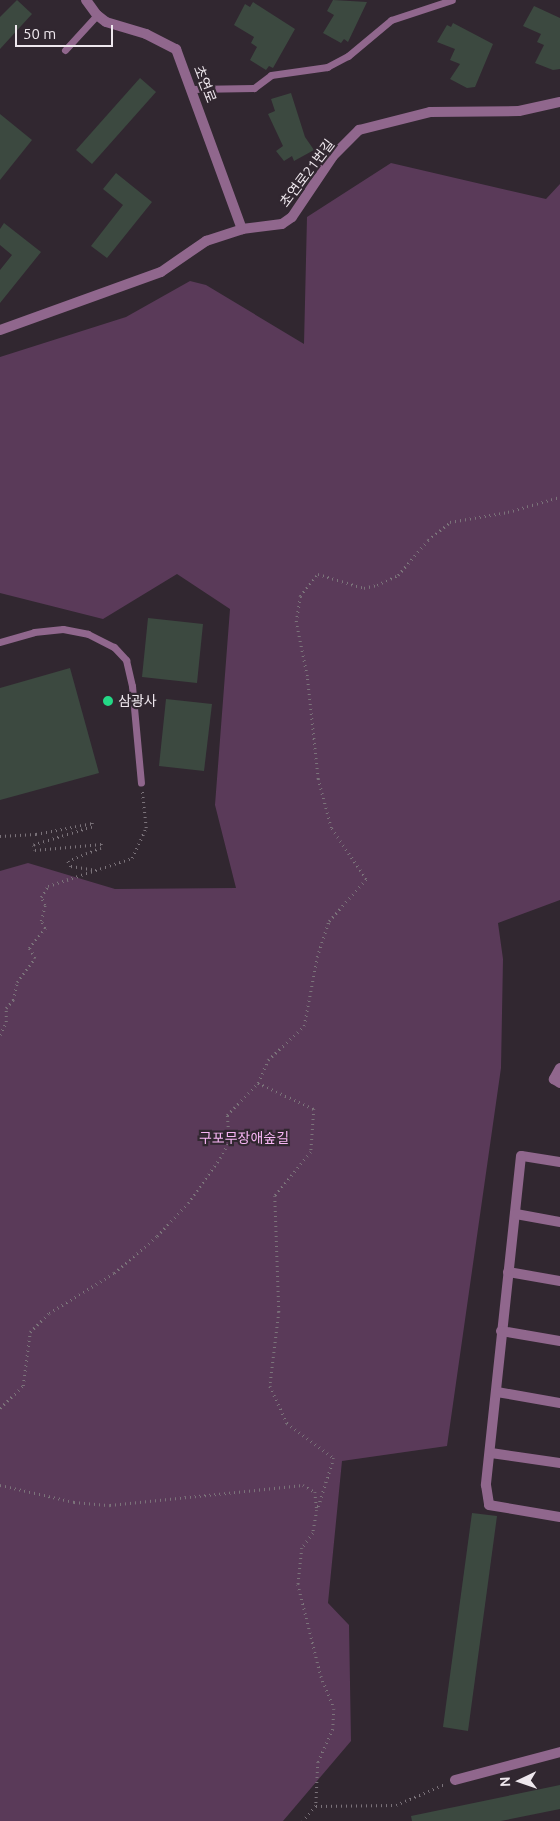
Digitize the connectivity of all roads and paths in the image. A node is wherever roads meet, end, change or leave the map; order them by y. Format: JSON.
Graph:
{"nodes":[{"id":1,"x":86,"y":0,"type":"edge"},
{"id":2,"x":452,"y":0,"type":"edge"},
{"id":3,"x":97,"y":15,"type":"junction"},
{"id":4,"x":65,"y":50,"type":"dead end"},
{"id":5,"x":192,"y":89,"type":"junction"},
{"id":6,"x":560,"y":102,"type":"edge"},
{"id":7,"x":242,"y":229,"type":"junction"},
{"id":8,"x":0,"y":330,"type":"edge"},
{"id":9,"x":560,"y":497,"type":"edge"},
{"id":10,"x":0,"y":642,"type":"edge"},
{"id":11,"x":141,"y":783,"type":"joint"},
{"id":12,"x":0,"y":836,"type":"edge"},
{"id":13,"x":96,"y":870,"type":"junction"},
{"id":14,"x":0,"y":1035,"type":"edge"},
{"id":15,"x":560,"y":1068,"type":"edge"},
{"id":16,"x":258,"y":1083,"type":"junction"},
{"id":17,"x":560,"y":1083,"type":"edge"},
{"id":18,"x":560,"y":1162,"type":"edge"},
{"id":19,"x":516,"y":1214,"type":"junction"},
{"id":20,"x":560,"y":1222,"type":"edge"},
{"id":21,"x":508,"y":1272,"type":"junction"},
{"id":22,"x":560,"y":1281,"type":"edge"},
{"id":23,"x":501,"y":1331,"type":"junction"},
{"id":24,"x":560,"y":1341,"type":"edge"},
{"id":25,"x":498,"y":1392,"type":"junction"},
{"id":26,"x":560,"y":1403,"type":"edge"},
{"id":27,"x":0,"y":1408,"type":"edge"},
{"id":28,"x":491,"y":1452,"type":"junction"},
{"id":29,"x":560,"y":1463,"type":"edge"},
{"id":30,"x":0,"y":1485,"type":"edge"},
{"id":31,"x":318,"y":1510,"type":"junction"},
{"id":32,"x":560,"y":1517,"type":"edge"},
{"id":33,"x":560,"y":1752,"type":"edge"},
{"id":34,"x":455,"y":1780,"type":"joint"},
{"id":35,"x":316,"y":1806,"type":"junction"},
{"id":36,"x":303,"y":1821,"type":"edge"}],
"edges":[{"from":1,"to":3,"type":"street","name":"초연로"},
{"from":2,"to":5,"type":"lane"},
{"from":3,"to":4,"type":"lane"},
{"from":3,"to":5,"type":"street","name":"초연로"},
{"from":5,"to":7,"type":"street","name":"초연로"},
{"from":6,"to":7,"type":"street","name":"초연로21번길"},
{"from":7,"to":8,"type":"street","name":"초연로21번길"},
{"from":9,"to":16,"type":"path"},
{"from":10,"to":11,"type":"lane"},
{"from":11,"to":13,"type":"path"},
{"from":12,"to":13,"type":"path"},
{"from":13,"to":14,"type":"path"},
{"from":15,"to":17,"type":"street"},
{"from":16,"to":27,"type":"path"},
{"from":16,"to":31,"type":"path"},
{"from":18,"to":19,"type":"street"},
{"from":19,"to":20,"type":"street"},
{"from":19,"to":21,"type":"street"},
{"from":21,"to":22,"type":"street"},
{"from":21,"to":23,"type":"street"},
{"from":23,"to":24,"type":"street"},
{"from":23,"to":25,"type":"street"},
{"from":25,"to":26,"type":"street"},
{"from":25,"to":28,"type":"street"},
{"from":28,"to":29,"type":"street"},
{"from":28,"to":32,"type":"street"},
{"from":30,"to":31,"type":"path"},
{"from":31,"to":35,"type":"path"},
{"from":33,"to":34,"type":"street"},
{"from":34,"to":35,"type":"path"},
{"from":35,"to":36,"type":"path"}]}
